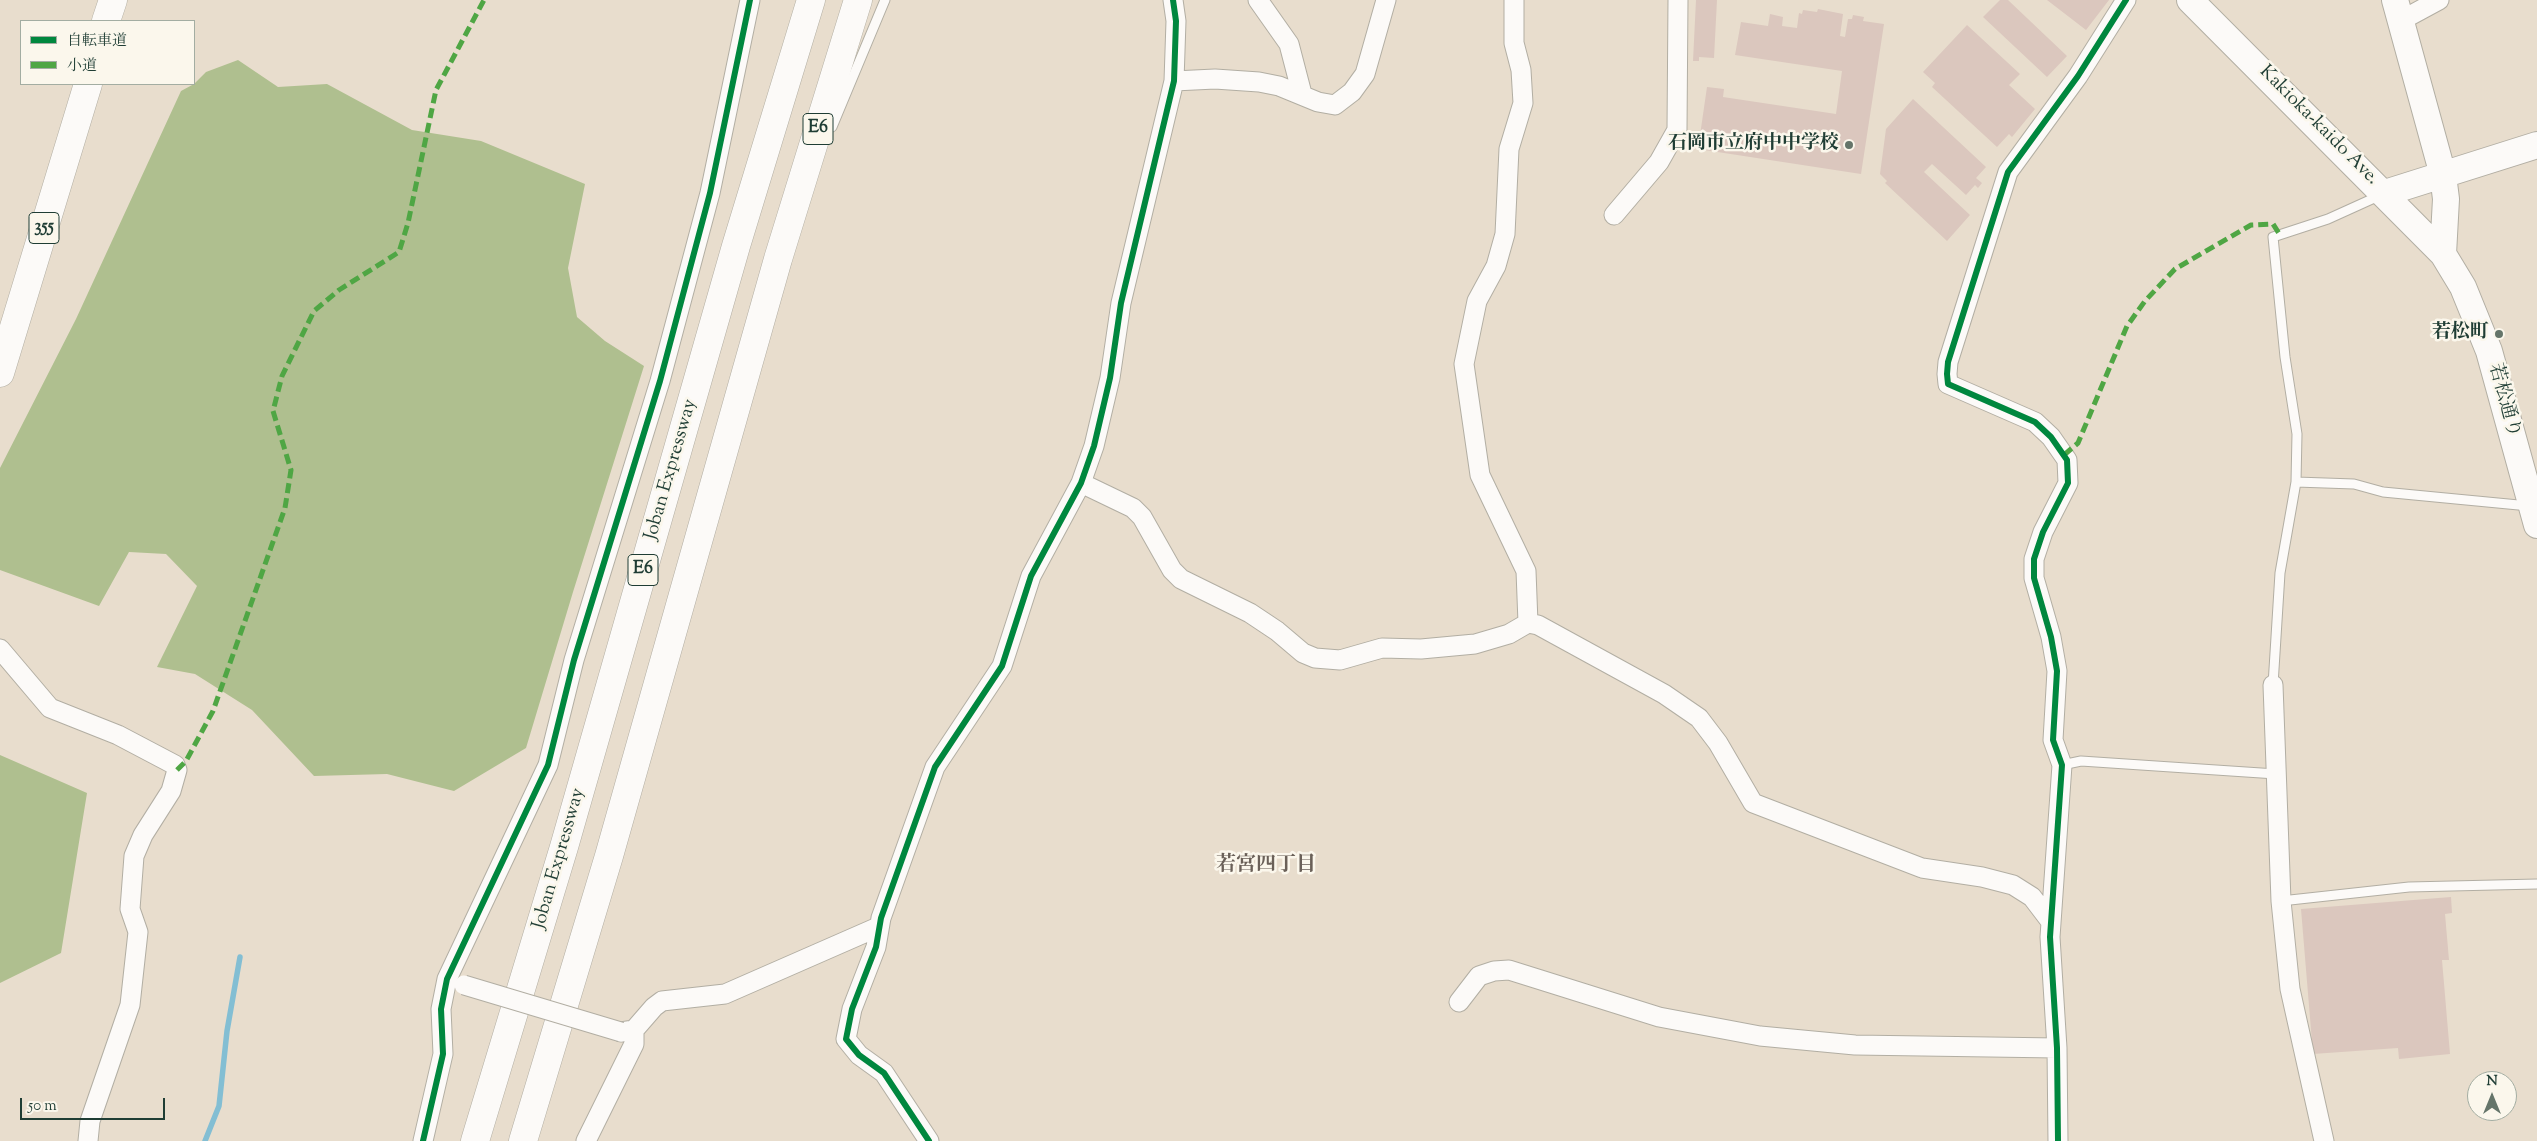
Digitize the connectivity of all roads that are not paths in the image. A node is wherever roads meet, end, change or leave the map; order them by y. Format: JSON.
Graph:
{"nodes":[{"id":1,"x":113,"y":0,"type":"edge"},
{"id":2,"x":750,"y":0,"type":"edge"},
{"id":3,"x":811,"y":0,"type":"edge"},
{"id":4,"x":858,"y":0,"type":"edge"},
{"id":5,"x":885,"y":0,"type":"edge"},
{"id":6,"x":1173,"y":0,"type":"edge"},
{"id":7,"x":1258,"y":0,"type":"edge"},
{"id":8,"x":1386,"y":0,"type":"edge"},
{"id":9,"x":1514,"y":0,"type":"edge"},
{"id":10,"x":1678,"y":0,"type":"edge"},
{"id":11,"x":2126,"y":0,"type":"edge"},
{"id":12,"x":2190,"y":0,"type":"edge"},
{"id":13,"x":2439,"y":0,"type":"edge"},
{"id":14,"x":2398,"y":10,"type":"edge"},
{"id":15,"x":106,"y":20,"type":"edge"},
{"id":16,"x":1174,"y":81,"type":"junction"},
{"id":17,"x":88,"y":85,"type":"edge"},
{"id":18,"x":1302,"y":94,"type":"junction"},
{"id":19,"x":827,"y":141,"type":"dead end"},
{"id":20,"x":2537,"y":145,"type":"edge"},
{"id":21,"x":819,"y":159,"type":"dead end"},
{"id":22,"x":2444,"y":175,"type":"junction"},
{"id":23,"x":2385,"y":193,"type":"junction"},
{"id":24,"x":1614,"y":215,"type":"dead end"},
{"id":25,"x":2444,"y":254,"type":"junction"},
{"id":26,"x":778,"y":259,"type":"junction"},
{"id":27,"x":0,"y":373,"type":"edge"},
{"id":28,"x":2296,"y":482,"type":"junction"},
{"id":29,"x":1081,"y":483,"type":"junction"},
{"id":30,"x":2534,"y":516,"type":"edge"},
{"id":31,"x":1528,"y":623,"type":"junction"},
{"id":32,"x":0,"y":649,"type":"edge"},
{"id":33,"x":2273,"y":685,"type":"joint"},
{"id":34,"x":2062,"y":765,"type":"junction"},
{"id":35,"x":2276,"y":774,"type":"junction"},
{"id":36,"x":2537,"y":884,"type":"edge"},
{"id":37,"x":2281,"y":901,"type":"junction"},
{"id":38,"x":2051,"y":922,"type":"junction"},
{"id":39,"x":878,"y":927,"type":"junction"},
{"id":40,"x":456,"y":982,"type":"junction"},
{"id":41,"x":1459,"y":1002,"type":"dead end"},
{"id":42,"x":627,"y":1031,"type":"junction"},
{"id":43,"x":2057,"y":1048,"type":"junction"},
{"id":44,"x":88,"y":1141,"type":"edge"},
{"id":45,"x":423,"y":1141,"type":"edge"},
{"id":46,"x":475,"y":1141,"type":"edge"},
{"id":47,"x":523,"y":1141,"type":"edge"},
{"id":48,"x":586,"y":1141,"type":"edge"},
{"id":49,"x":929,"y":1141,"type":"edge"},
{"id":50,"x":2058,"y":1141,"type":"edge"},
{"id":51,"x":2324,"y":1141,"type":"edge"}],
"edges":[{"from":1,"to":15,"type":"highway"},
{"from":2,"to":40,"type":"street"},
{"from":3,"to":46,"type":"highway","name":"Joban Expressway","number":"E6"},
{"from":4,"to":26,"type":"highway","number":"E6"},
{"from":5,"to":19,"type":"lane"},
{"from":6,"to":16,"type":"street"},
{"from":7,"to":18,"type":"street"},
{"from":8,"to":18,"type":"street"},
{"from":9,"to":31,"type":"street"},
{"from":10,"to":24,"type":"street"},
{"from":11,"to":34,"type":"street"},
{"from":12,"to":23,"type":"street","name":"Kakioka-kaido Ave."},
{"from":13,"to":14,"type":"street"},
{"from":14,"to":22,"type":"street"},
{"from":16,"to":18,"type":"street"},
{"from":16,"to":29,"type":"street"},
{"from":17,"to":27,"type":"highway","number":"355"},
{"from":20,"to":22,"type":"street"},
{"from":21,"to":26,"type":"lane"},
{"from":22,"to":23,"type":"street"},
{"from":22,"to":25,"type":"street"},
{"from":23,"to":25,"type":"street","name":"Kakioka-kaido Ave."},
{"from":23,"to":28,"type":"lane"},
{"from":25,"to":30,"type":"street","name":"若松通り"},
{"from":26,"to":47,"type":"highway","number":"E6"},
{"from":28,"to":30,"type":"lane"},
{"from":28,"to":33,"type":"lane"},
{"from":29,"to":31,"type":"street"},
{"from":29,"to":39,"type":"street"},
{"from":31,"to":38,"type":"street"},
{"from":32,"to":44,"type":"street"},
{"from":33,"to":35,"type":"street"},
{"from":34,"to":35,"type":"lane"},
{"from":34,"to":38,"type":"street"},
{"from":35,"to":37,"type":"street"},
{"from":36,"to":37,"type":"lane"},
{"from":37,"to":51,"type":"street"},
{"from":38,"to":43,"type":"street"},
{"from":39,"to":42,"type":"street"},
{"from":39,"to":49,"type":"street"},
{"from":40,"to":42,"type":"street","bridge":true},
{"from":40,"to":45,"type":"street"},
{"from":41,"to":43,"type":"street"},
{"from":42,"to":48,"type":"street"},
{"from":43,"to":50,"type":"street"}]}
